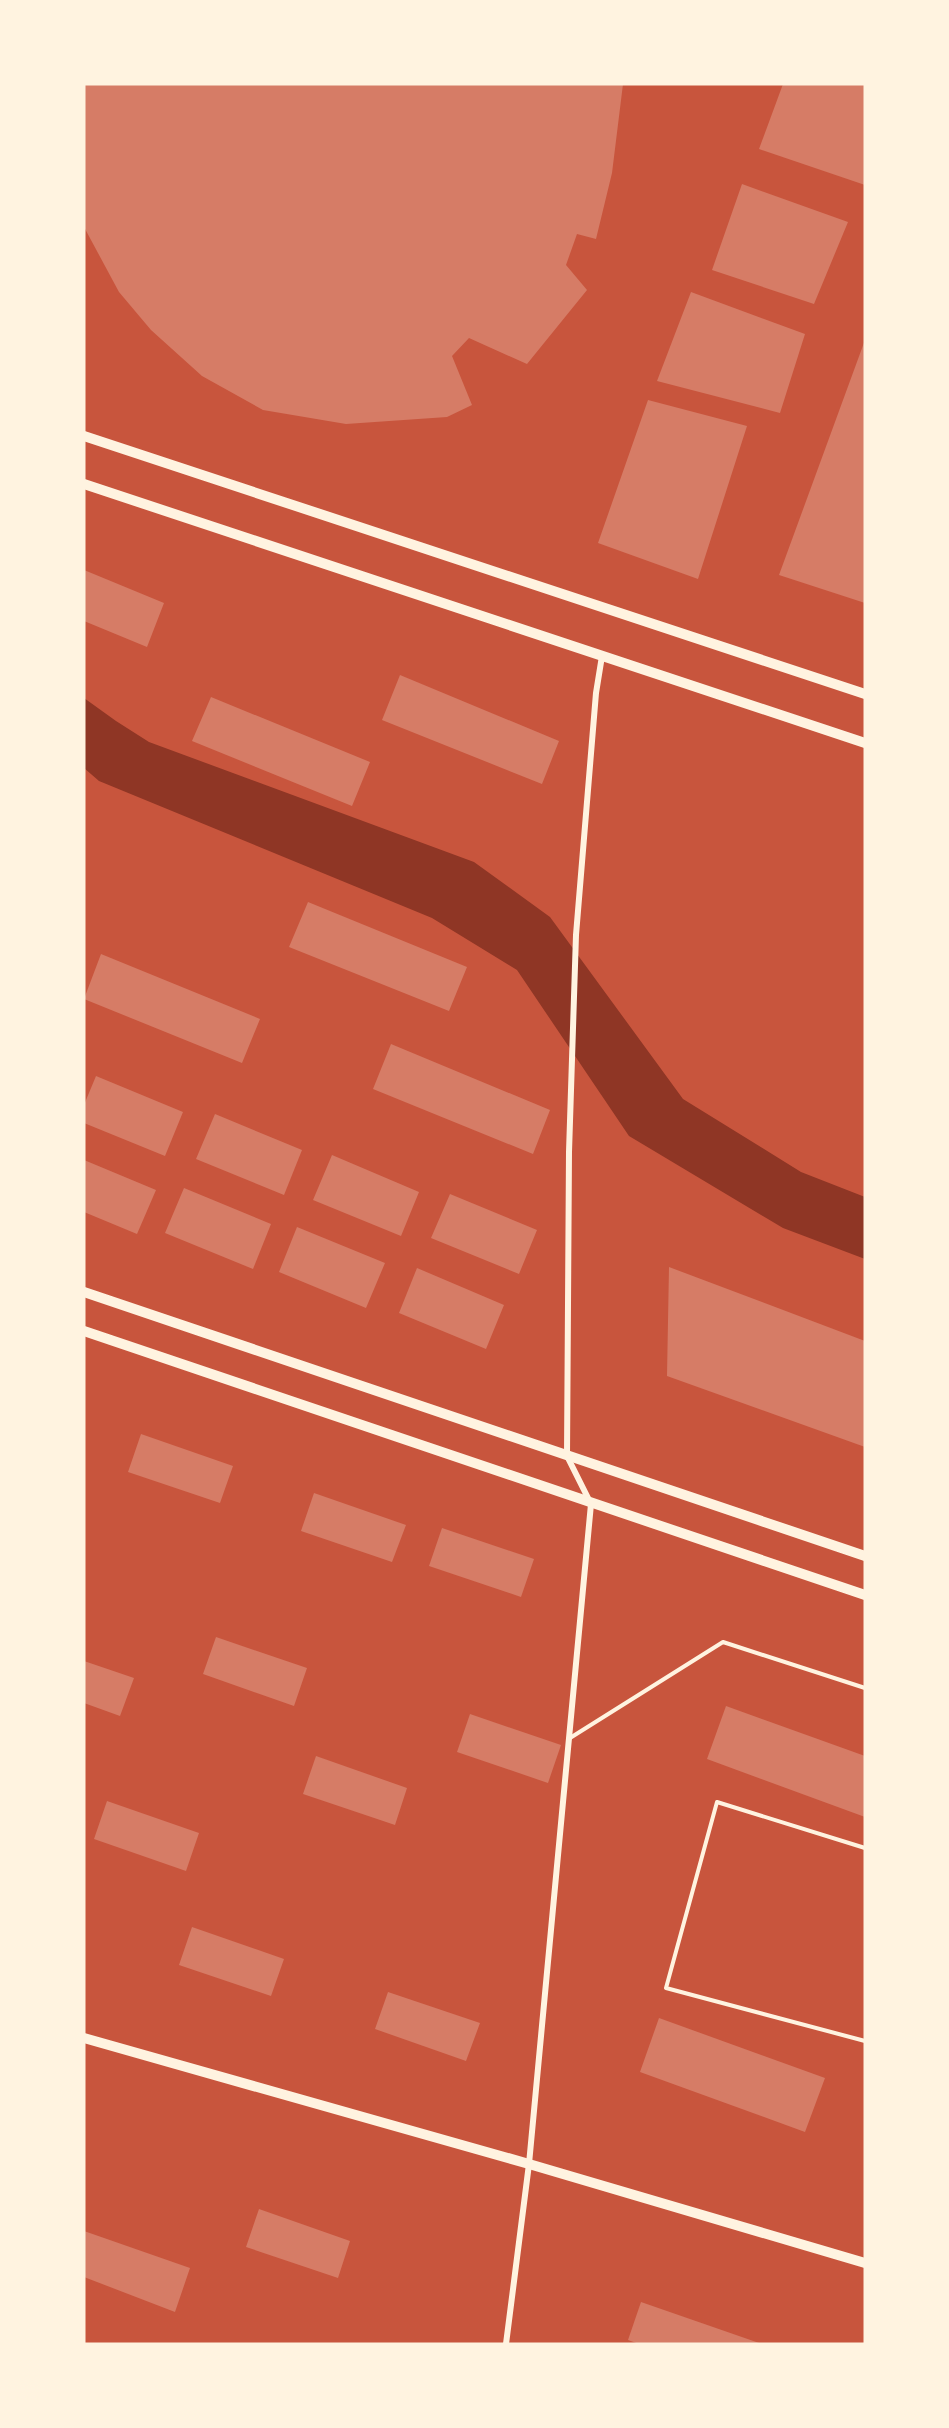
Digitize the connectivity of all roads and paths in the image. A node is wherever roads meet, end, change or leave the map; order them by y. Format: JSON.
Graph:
{"nodes":[{"id":1,"x":84,"y":436,"type":"edge"},
{"id":2,"x":84,"y":484,"type":"edge"},
{"id":3,"x":602,"y":656,"type":"junction"},
{"id":4,"x":865,"y":694,"type":"edge"},
{"id":5,"x":865,"y":743,"type":"edge"},
{"id":6,"x":84,"y":1292,"type":"edge"},
{"id":7,"x":84,"y":1331,"type":"edge"},
{"id":8,"x":567,"y":1456,"type":"junction"},
{"id":9,"x":591,"y":1504,"type":"junction"},
{"id":10,"x":865,"y":1556,"type":"edge"},
{"id":11,"x":865,"y":1595,"type":"edge"},
{"id":12,"x":865,"y":1688,"type":"edge"},
{"id":13,"x":569,"y":1738,"type":"junction"},
{"id":14,"x":865,"y":1848,"type":"edge"},
{"id":15,"x":84,"y":2038,"type":"edge"},
{"id":16,"x":865,"y":2040,"type":"edge"},
{"id":17,"x":529,"y":2164,"type":"junction"},
{"id":18,"x":865,"y":2263,"type":"edge"},
{"id":19,"x":506,"y":2344,"type":"edge"}],
"edges":[{"from":1,"to":4,"type":"street"},
{"from":2,"to":3,"type":"street"},
{"from":3,"to":5,"type":"street"},
{"from":3,"to":8,"type":"street"},
{"from":6,"to":8,"type":"street"},
{"from":7,"to":9,"type":"street"},
{"from":8,"to":9,"type":"street"},
{"from":8,"to":10,"type":"street"},
{"from":9,"to":11,"type":"street"},
{"from":9,"to":13,"type":"street"},
{"from":12,"to":13,"type":"lane"},
{"from":13,"to":17,"type":"street"},
{"from":14,"to":16,"type":"lane"},
{"from":15,"to":17,"type":"street"},
{"from":17,"to":18,"type":"street"},
{"from":17,"to":19,"type":"street"}]}
